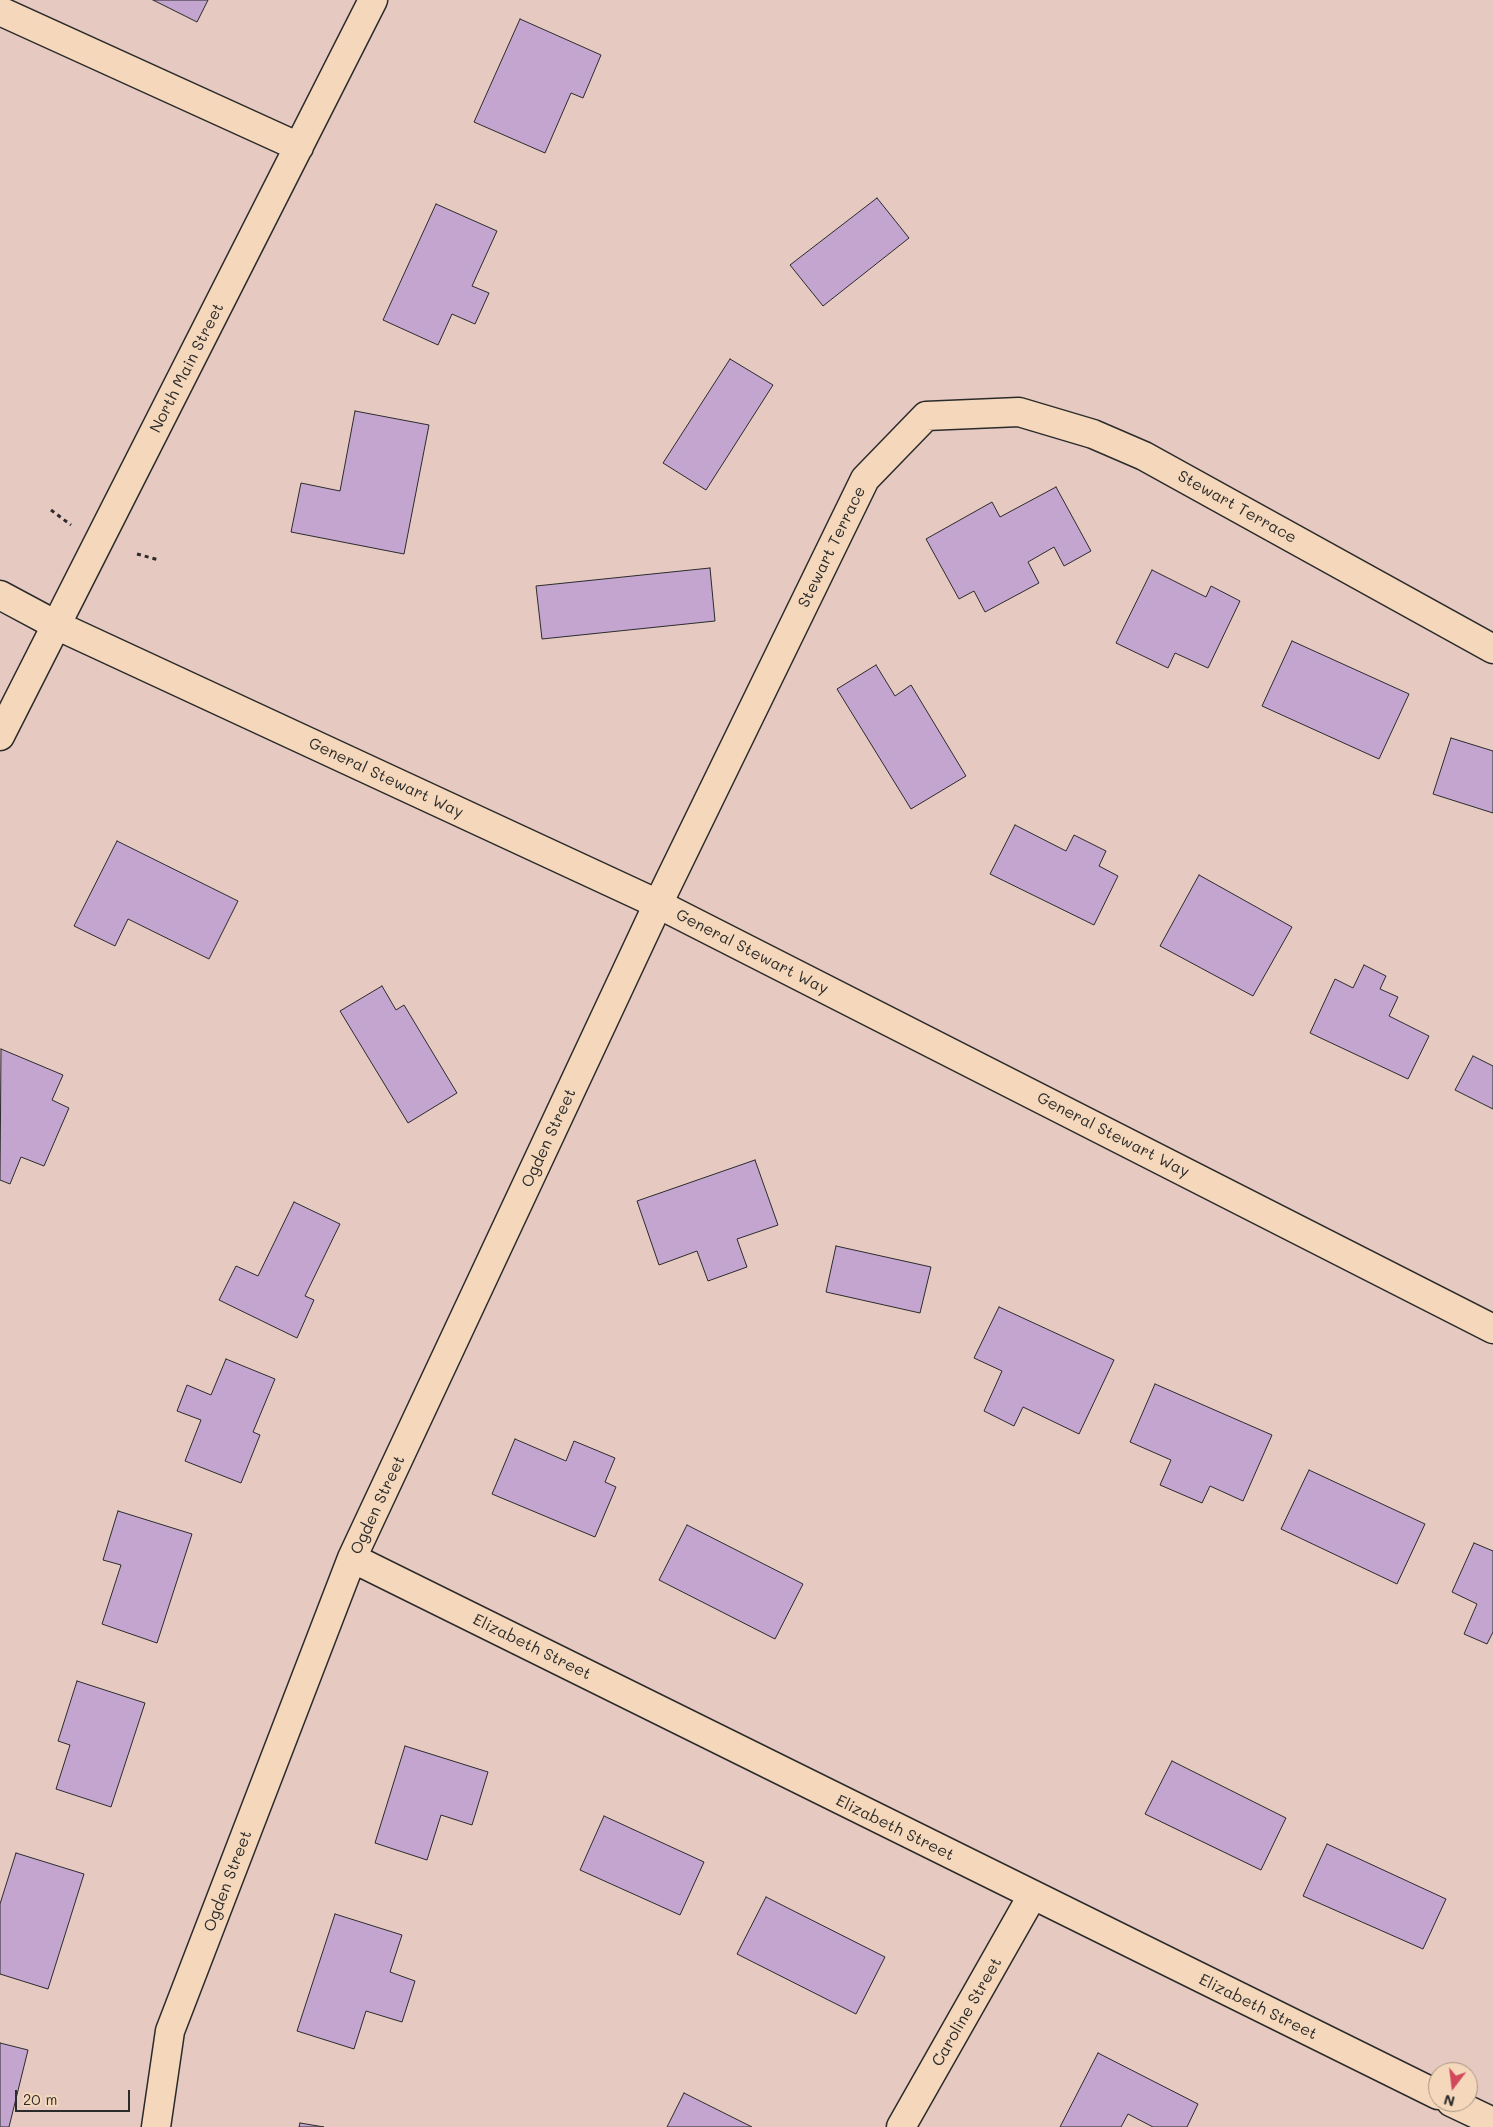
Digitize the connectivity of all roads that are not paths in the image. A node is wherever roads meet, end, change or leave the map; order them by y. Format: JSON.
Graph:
{"nodes":[{"id":1,"x":373,"y":0,"type":"edge"},
{"id":2,"x":0,"y":11,"type":"edge"},
{"id":3,"x":299,"y":147,"type":"junction"},
{"id":4,"x":0,"y":596,"type":"edge"},
{"id":5,"x":56,"y":625,"type":"junction"},
{"id":6,"x":1493,"y":648,"type":"edge"},
{"id":7,"x":0,"y":736,"type":"edge"},
{"id":8,"x":658,"y":904,"type":"junction"},
{"id":9,"x":1493,"y":1329,"type":"edge"},
{"id":10,"x":352,"y":1558,"type":"junction"},
{"id":11,"x":1032,"y":1896,"type":"junction"},
{"id":12,"x":1428,"y":2091,"type":"edge"},
{"id":13,"x":1472,"y":2112,"type":"edge"},
{"id":14,"x":1493,"y":2122,"type":"edge"},
{"id":15,"x":156,"y":2127,"type":"edge"},
{"id":16,"x":901,"y":2127,"type":"edge"}],
"edges":[{"from":1,"to":3,"type":"street","name":"North Main Street"},
{"from":2,"to":3,"type":"street"},
{"from":3,"to":5,"type":"street","name":"North Main Street"},
{"from":4,"to":5,"type":"street","name":"General Stewart Way"},
{"from":5,"to":7,"type":"street","name":"North Main Street"},
{"from":5,"to":8,"type":"street","name":"General Stewart Way"},
{"from":6,"to":8,"type":"street","name":"Stewart Terrace"},
{"from":8,"to":9,"type":"street","name":"General Stewart Way"},
{"from":8,"to":10,"type":"street","name":"Ogden Street"},
{"from":10,"to":11,"type":"street","name":"Elizabeth Street"},
{"from":10,"to":15,"type":"street","name":"Ogden Street"},
{"from":11,"to":12,"type":"street","name":"Elizabeth Street"},
{"from":11,"to":16,"type":"street","name":"Caroline Street"},
{"from":13,"to":14,"type":"street"}]}
